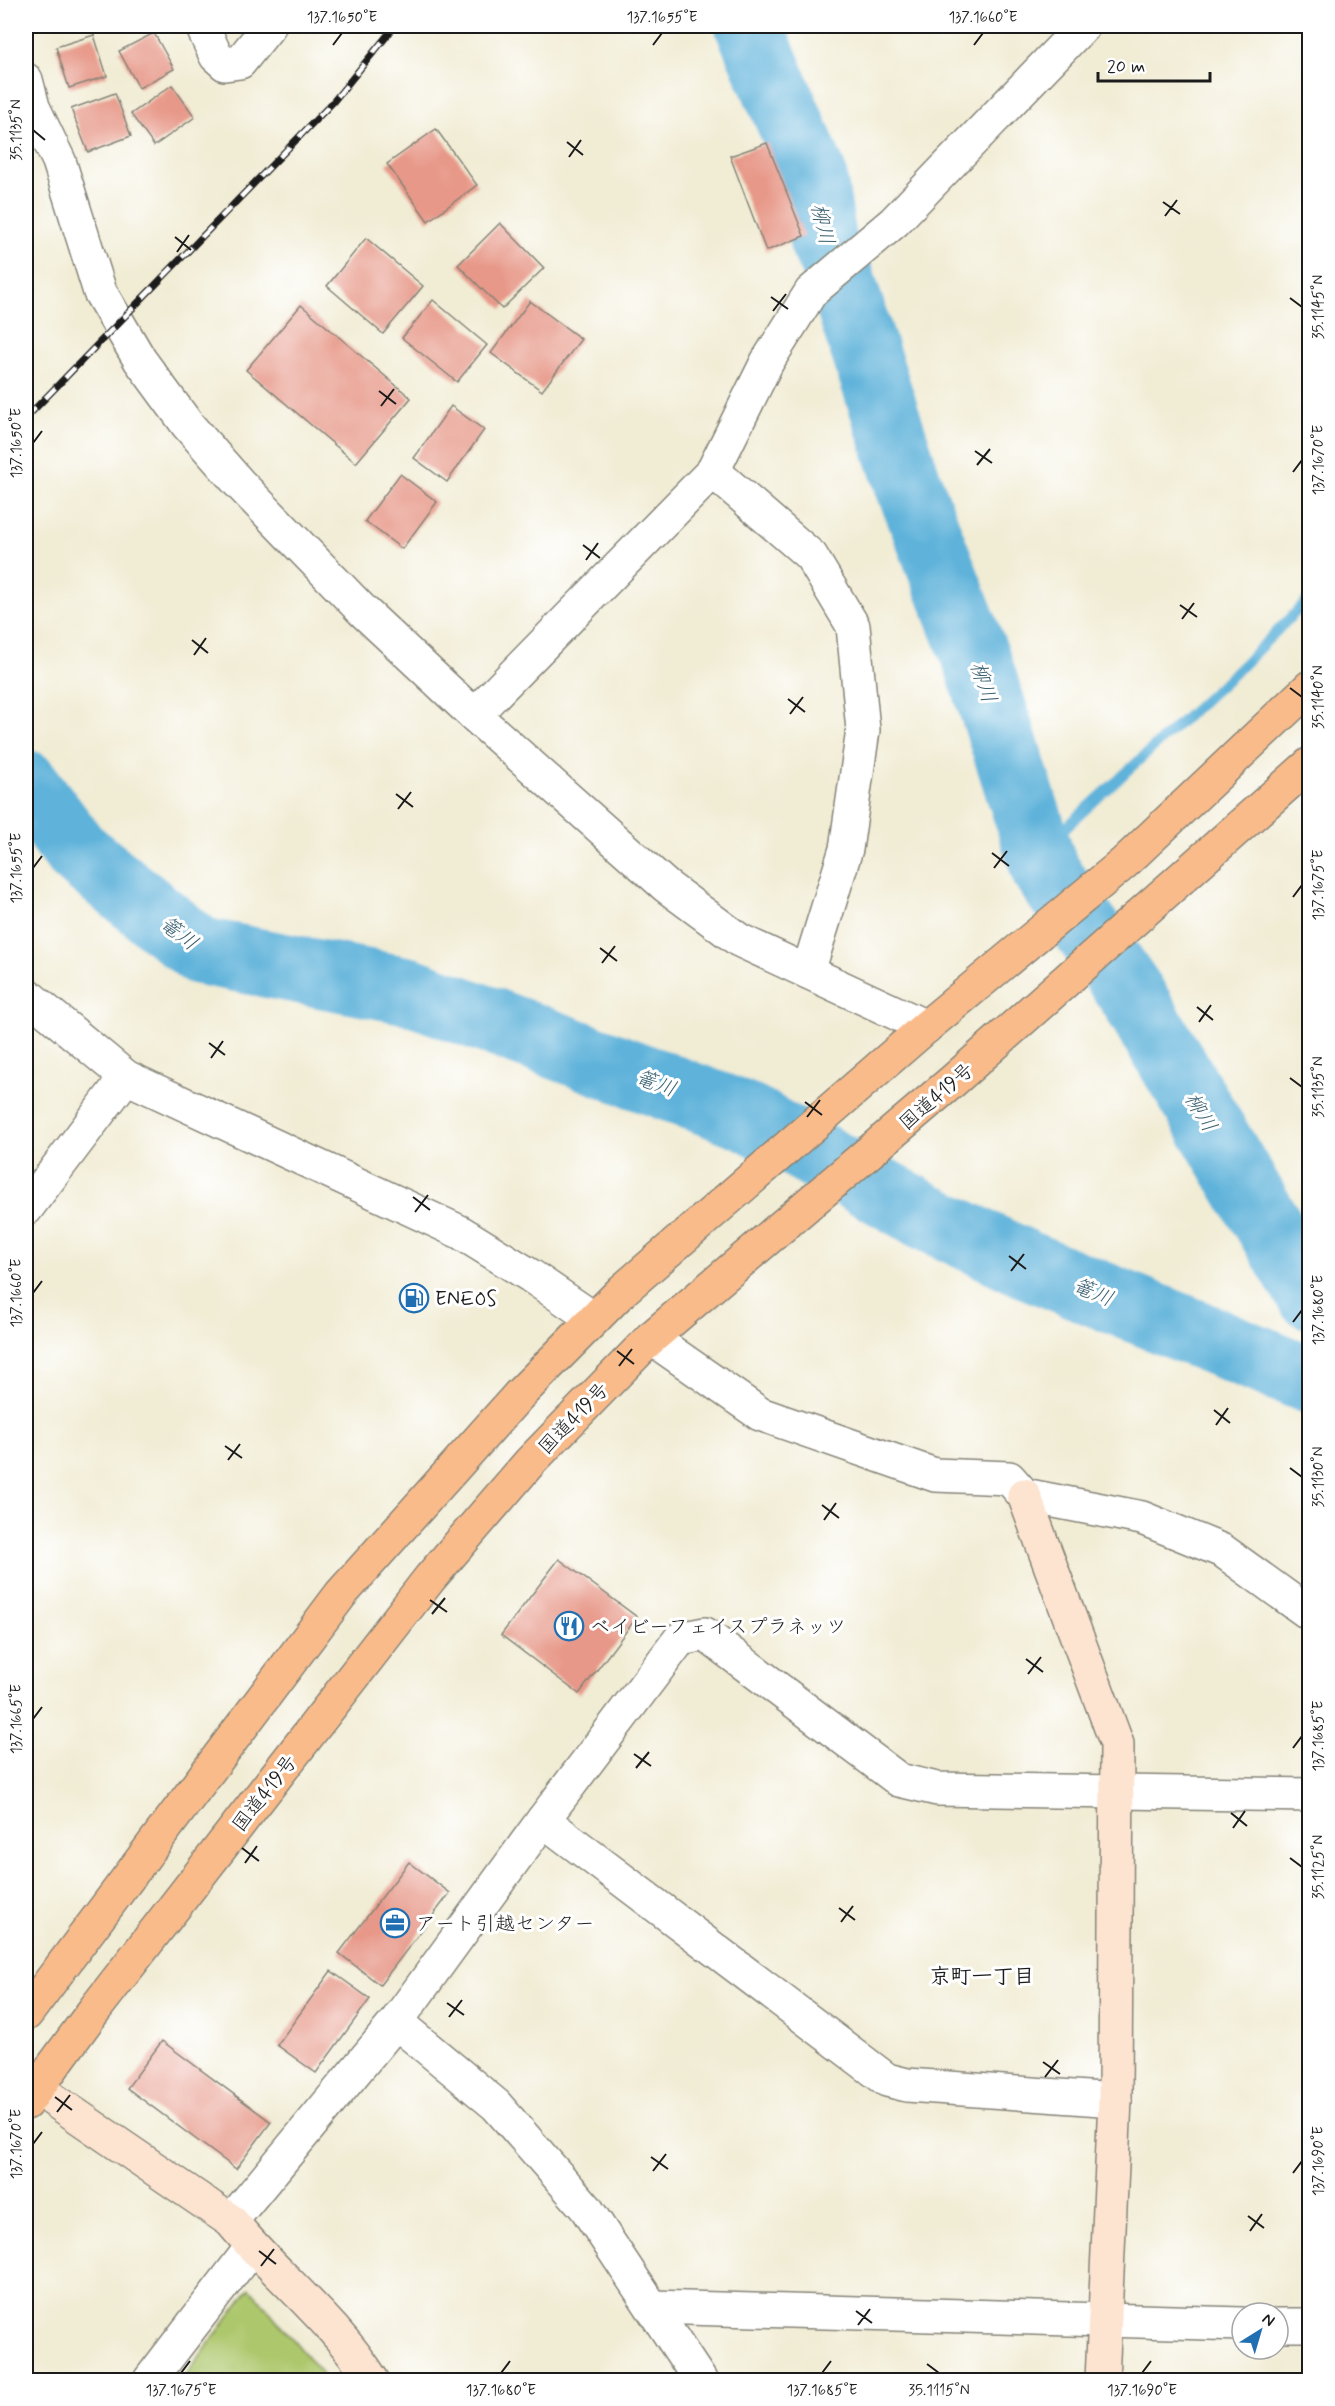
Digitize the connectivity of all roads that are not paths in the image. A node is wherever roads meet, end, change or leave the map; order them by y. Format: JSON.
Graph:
{"nodes":[{"id":1,"x":202,"y":26,"type":"edge"},
{"id":2,"x":269,"y":26,"type":"edge"},
{"id":3,"x":1083,"y":26,"type":"edge"},
{"id":4,"x":26,"y":80,"type":"edge"},
{"id":5,"x":713,"y":471,"type":"junction"},
{"id":6,"x":1310,"y":687,"type":"edge"},
{"id":7,"x":474,"y":715,"type":"junction"},
{"id":8,"x":1310,"y":764,"type":"edge"},
{"id":9,"x":808,"y":972,"type":"junction"},
{"id":10,"x":26,"y":994,"type":"edge"},
{"id":11,"x":915,"y":1036,"type":"junction"},
{"id":12,"x":126,"y":1077,"type":"junction"},
{"id":13,"x":26,"y":1209,"type":"edge"},
{"id":14,"x":594,"y":1319,"type":"junction"},
{"id":15,"x":651,"y":1338,"type":"junction"},
{"id":16,"x":1024,"y":1495,"type":"junction"},
{"id":17,"x":1310,"y":1614,"type":"edge"},
{"id":18,"x":1117,"y":1793,"type":"junction"},
{"id":19,"x":1310,"y":1795,"type":"edge"},
{"id":20,"x":543,"y":1820,"type":"junction"},
{"id":21,"x":26,"y":2014,"type":"edge"},
{"id":22,"x":396,"y":2022,"type":"junction"},
{"id":23,"x":29,"y":2091,"type":"edge"},
{"id":24,"x":1115,"y":2100,"type":"junction"},
{"id":25,"x":231,"y":2221,"type":"junction"},
{"id":26,"x":252,"y":2247,"type":"junction"},
{"id":27,"x":652,"y":2307,"type":"junction"},
{"id":28,"x":1105,"y":2322,"type":"junction"},
{"id":29,"x":1230,"y":2324,"type":"edge"},
{"id":30,"x":1290,"y":2325,"type":"edge"},
{"id":31,"x":1310,"y":2325,"type":"edge"},
{"id":32,"x":150,"y":2380,"type":"edge"},
{"id":33,"x":372,"y":2380,"type":"edge"},
{"id":34,"x":700,"y":2380,"type":"edge"},
{"id":35,"x":1102,"y":2380,"type":"edge"}],
"edges":[{"from":1,"to":2,"type":"street"},
{"from":3,"to":5,"type":"street"},
{"from":4,"to":7,"type":"street"},
{"from":5,"to":7,"type":"street"},
{"from":5,"to":9,"type":"street"},
{"from":6,"to":11,"type":"highway"},
{"from":7,"to":9,"type":"street"},
{"from":8,"to":15,"type":"highway","name":"国道419号"},
{"from":9,"to":11,"type":"street"},
{"from":10,"to":12,"type":"street"},
{"from":11,"to":14,"type":"highway"},
{"from":12,"to":13,"type":"street"},
{"from":12,"to":14,"type":"street"},
{"from":14,"to":21,"type":"highway"},
{"from":15,"to":16,"type":"street"},
{"from":15,"to":23,"type":"highway","name":"国道419号"},
{"from":16,"to":17,"type":"street"},
{"from":16,"to":18,"type":"street"},
{"from":18,"to":19,"type":"street"},
{"from":18,"to":20,"type":"street"},
{"from":18,"to":24,"type":"street"},
{"from":20,"to":22,"type":"street"},
{"from":20,"to":24,"type":"street"},
{"from":22,"to":25,"type":"street"},
{"from":22,"to":27,"type":"street"},
{"from":23,"to":25,"type":"street"},
{"from":24,"to":28,"type":"street"},
{"from":25,"to":26,"type":"street"},
{"from":26,"to":32,"type":"street"},
{"from":26,"to":33,"type":"street"},
{"from":27,"to":28,"type":"street"},
{"from":27,"to":34,"type":"street"},
{"from":28,"to":29,"type":"street"},
{"from":28,"to":35,"type":"street"},
{"from":30,"to":31,"type":"street"}]}
